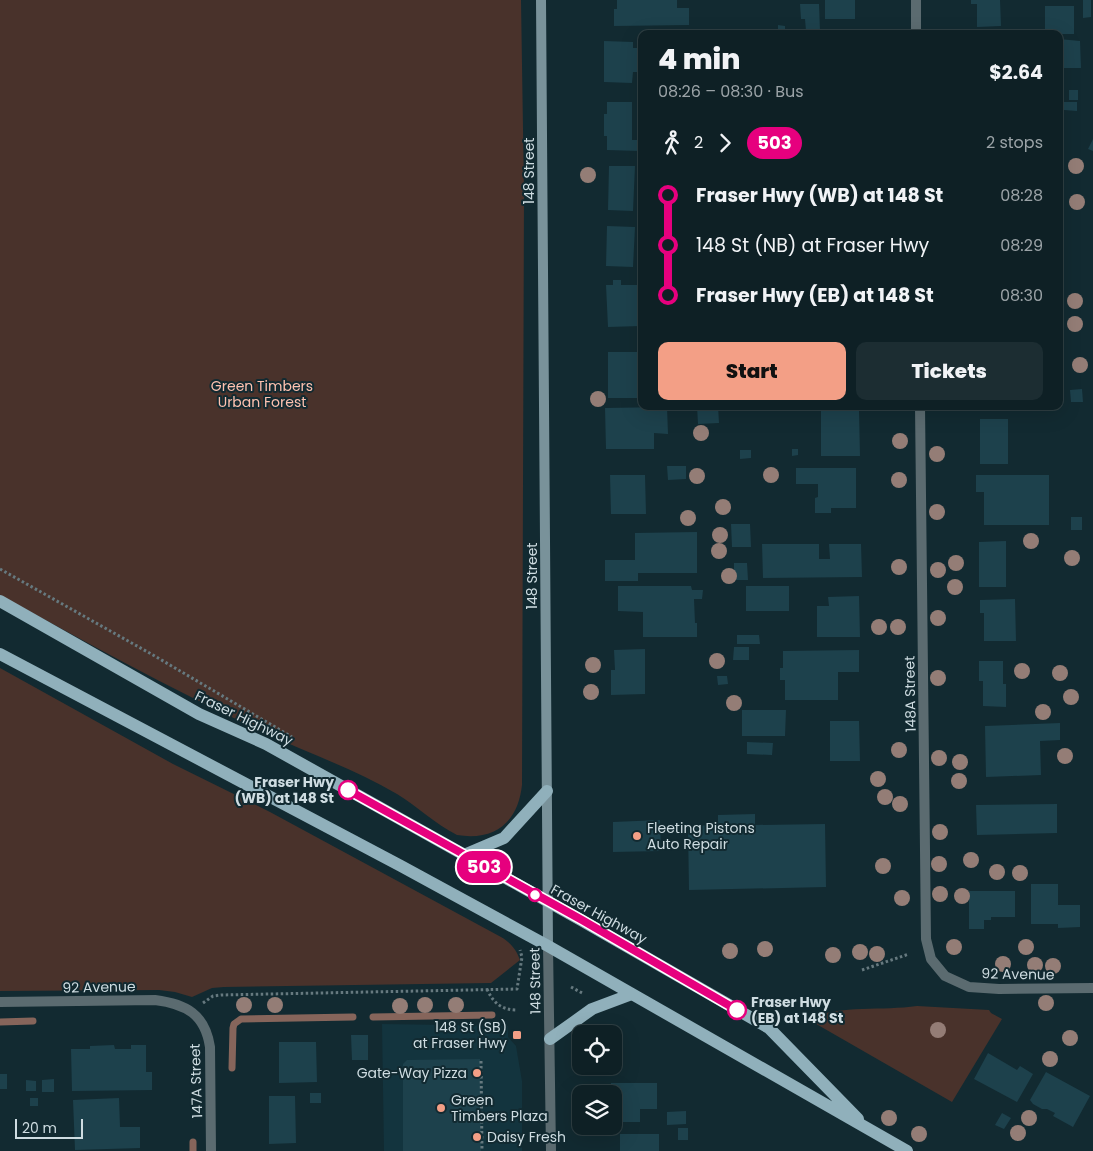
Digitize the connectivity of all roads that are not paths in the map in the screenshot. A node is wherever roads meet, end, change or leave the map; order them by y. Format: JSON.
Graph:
{"nodes":[{"id":1,"x":541,"y":0,"type":"edge"},
{"id":2,"x":916,"y":0,"type":"edge"},
{"id":3,"x":916,"y":30,"type":"edge"},
{"id":4,"x":920,"y":410,"type":"edge"},
{"id":5,"x":0,"y":601,"type":"edge"},
{"id":6,"x":0,"y":654,"type":"edge"},
{"id":7,"x":547,"y":791,"type":"junction"},
{"id":8,"x":464,"y":856,"type":"junction"},
{"id":9,"x":548,"y":903,"type":"junction"},
{"id":10,"x":548,"y":946,"type":"junction"},
{"id":11,"x":945,"y":976,"type":"joint"},
{"id":12,"x":1093,"y":988,"type":"edge"},
{"id":13,"x":632,"y":994,"type":"junction"},
{"id":14,"x":0,"y":1002,"type":"edge"},
{"id":15,"x":195,"y":1014,"type":"joint"},
{"id":16,"x":550,"y":1039,"type":"junction"},
{"id":17,"x":868,"y":1130,"type":"junction"},
{"id":18,"x":212,"y":1151,"type":"edge"},
{"id":19,"x":551,"y":1151,"type":"edge"},
{"id":20,"x":906,"y":1151,"type":"edge"}],
"edges":[{"from":1,"to":7,"type":"main road","name":"148 Street"},
{"from":2,"to":3,"type":"street"},
{"from":4,"to":11,"type":"street","name":"148A Street"},
{"from":5,"to":8,"type":"main road","name":"Fraser Highway"},
{"from":6,"to":10,"type":"main road","name":"Fraser Highway"},
{"from":7,"to":8,"type":"main road"},
{"from":7,"to":9,"type":"main road","name":"148 Street"},
{"from":8,"to":9,"type":"main road","name":"Fraser Highway"},
{"from":9,"to":10,"type":"main road","name":"148 Street"},
{"from":9,"to":17,"type":"main road","name":"Fraser Highway"},
{"from":10,"to":13,"type":"main road","name":"Fraser Highway"},
{"from":10,"to":16,"type":"street","name":"148 Street"},
{"from":11,"to":12,"type":"street","name":"92 Avenue"},
{"from":13,"to":16,"type":"main road"},
{"from":13,"to":17,"type":"main road","name":"Fraser Highway"},
{"from":14,"to":15,"type":"street","name":"92 Avenue"},
{"from":15,"to":18,"type":"street","name":"147A Street"},
{"from":16,"to":19,"type":"street","name":"148 Street"},
{"from":17,"to":20,"type":"main road","name":"Fraser Highway"}]}
